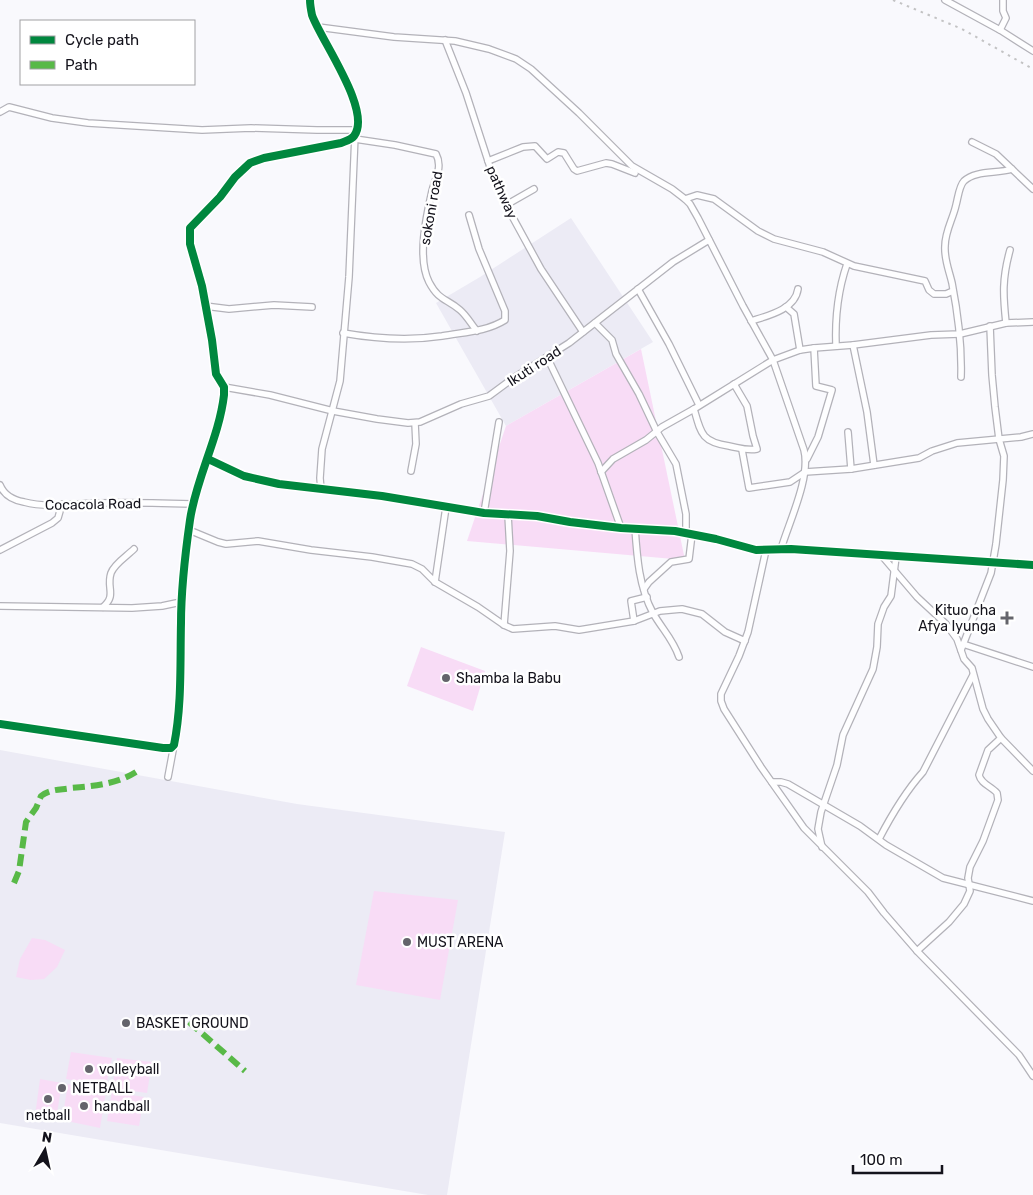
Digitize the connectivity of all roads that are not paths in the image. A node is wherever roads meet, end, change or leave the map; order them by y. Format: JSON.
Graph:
{"nodes":[{"id":1,"x":310,"y":0,"type":"edge"},
{"id":2,"x":945,"y":0,"type":"edge"},
{"id":3,"x":1003,"y":0,"type":"edge"},
{"id":4,"x":318,"y":26,"type":"junction"},
{"id":5,"x":1000,"y":30,"type":"junction"},
{"id":6,"x":445,"y":40,"type":"junction"},
{"id":7,"x":1033,"y":51,"type":"edge"},
{"id":8,"x":0,"y":112,"type":"edge"},
{"id":9,"x":356,"y":134,"type":"junction"},
{"id":10,"x":972,"y":142,"type":"dead end"},
{"id":11,"x":488,"y":161,"type":"junction"},
{"id":12,"x":1012,"y":169,"type":"junction"},
{"id":13,"x":634,"y":173,"type":"dead end"},
{"id":14,"x":534,"y":189,"type":"dead end"},
{"id":15,"x":1033,"y":190,"type":"edge"},
{"id":16,"x":685,"y":199,"type":"junction"},
{"id":17,"x":506,"y":205,"type":"junction"},
{"id":18,"x":470,"y":215,"type":"dead end"},
{"id":19,"x":709,"y":240,"type":"junction"},
{"id":20,"x":1010,"y":250,"type":"dead end"},
{"id":21,"x":846,"y":264,"type":"junction"},
{"id":22,"x":638,"y":289,"type":"junction"},
{"id":23,"x":798,"y":289,"type":"dead end"},
{"id":24,"x":953,"y":291,"type":"junction"},
{"id":25,"x":205,"y":306,"type":"junction"},
{"id":26,"x":312,"y":307,"type":"dead end"},
{"id":27,"x":786,"y":307,"type":"junction"},
{"id":28,"x":751,"y":321,"type":"junction"},
{"id":29,"x":1033,"y":322,"type":"edge"},
{"id":30,"x":595,"y":323,"type":"junction"},
{"id":31,"x":1006,"y":324,"type":"junction"},
{"id":32,"x":990,"y":326,"type":"junction"},
{"id":33,"x":477,"y":331,"type":"junction"},
{"id":34,"x":582,"y":332,"type":"junction"},
{"id":35,"x":343,"y":333,"type":"junction"},
{"id":36,"x":960,"y":334,"type":"junction"},
{"id":37,"x":853,"y":345,"type":"junction"},
{"id":38,"x":836,"y":346,"type":"junction"},
{"id":39,"x":814,"y":348,"type":"junction"},
{"id":40,"x":800,"y":350,"type":"junction"},
{"id":41,"x":547,"y":357,"type":"junction"},
{"id":42,"x":773,"y":360,"type":"junction"},
{"id":43,"x":961,"y":377,"type":"dead end"},
{"id":44,"x":734,"y":384,"type":"junction"},
{"id":45,"x":224,"y":388,"type":"junction"},
{"id":46,"x":696,"y":407,"type":"junction"},
{"id":47,"x":333,"y":410,"type":"junction"},
{"id":48,"x":499,"y":422,"type":"dead end"},
{"id":49,"x":415,"y":423,"type":"junction"},
{"id":50,"x":656,"y":432,"type":"junction"},
{"id":51,"x":848,"y":432,"type":"dead end"},
{"id":52,"x":1033,"y":434,"type":"edge"},
{"id":53,"x":999,"y":438,"type":"junction"},
{"id":54,"x":742,"y":450,"type":"junction"},
{"id":55,"x":807,"y":459,"type":"junction"},
{"id":56,"x":208,"y":460,"type":"junction"},
{"id":57,"x":874,"y":465,"type":"junction"},
{"id":58,"x":851,"y":468,"type":"junction"},
{"id":59,"x":411,"y":471,"type":"dead end"},
{"id":60,"x":601,"y":472,"type":"junction"},
{"id":61,"x":805,"y":472,"type":"junction"},
{"id":62,"x":1,"y":488,"type":"edge"},
{"id":63,"x":321,"y":490,"type":"junction"},
{"id":64,"x":62,"y":504,"type":"junction"},
{"id":65,"x":194,"y":504,"type":"junction"},
{"id":66,"x":446,"y":507,"type":"junction"},
{"id":67,"x":484,"y":513,"type":"junction"},
{"id":68,"x":508,"y":515,"type":"junction"},
{"id":69,"x":621,"y":528,"type":"junction"},
{"id":70,"x":634,"y":528,"type":"junction"},
{"id":71,"x":189,"y":530,"type":"junction"},
{"id":72,"x":689,"y":533,"type":"junction"},
{"id":73,"x":134,"y":549,"type":"dead end"},
{"id":74,"x":781,"y":549,"type":"junction"},
{"id":75,"x":0,"y":550,"type":"edge"},
{"id":76,"x":766,"y":550,"type":"junction"},
{"id":77,"x":882,"y":556,"type":"junction"},
{"id":78,"x":896,"y":557,"type":"junction"},
{"id":79,"x":993,"y":562,"type":"junction"},
{"id":80,"x":1033,"y":565,"type":"edge"},
{"id":81,"x":893,"y":568,"type":"junction"},
{"id":82,"x":435,"y":582,"type":"junction"},
{"id":83,"x":644,"y":589,"type":"junction"},
{"id":84,"x":647,"y":597,"type":"junction"},
{"id":85,"x":181,"y":602,"type":"junction"},
{"id":86,"x":0,"y":606,"type":"edge"},
{"id":87,"x":103,"y":608,"type":"junction"},
{"id":88,"x":653,"y":613,"type":"junction"},
{"id":89,"x":634,"y":621,"type":"junction"},
{"id":90,"x":504,"y":625,"type":"junction"},
{"id":91,"x":745,"y":641,"type":"junction"},
{"id":92,"x":962,"y":647,"type":"junction"},
{"id":93,"x":679,"y":657,"type":"dead end"},
{"id":94,"x":1033,"y":667,"type":"edge"},
{"id":95,"x":973,"y":674,"type":"junction"},
{"id":96,"x":0,"y":724,"type":"edge"},
{"id":97,"x":1001,"y":738,"type":"junction"},
{"id":98,"x":174,"y":746,"type":"junction"},
{"id":99,"x":1033,"y":771,"type":"edge"},
{"id":100,"x":168,"y":777,"type":"dead end"},
{"id":101,"x":772,"y":782,"type":"junction"},
{"id":102,"x":824,"y":806,"type":"junction"},
{"id":103,"x":879,"y":839,"type":"junction"},
{"id":104,"x":823,"y":849,"type":"junction"},
{"id":105,"x":970,"y":885,"type":"junction"},
{"id":106,"x":1033,"y":902,"type":"edge"},
{"id":107,"x":917,"y":951,"type":"junction"},
{"id":108,"x":1033,"y":1076,"type":"edge"}],
"edges":[{"from":1,"to":4,"type":"street"},
{"from":2,"to":5,"type":"street"},
{"from":3,"to":5,"type":"street"},
{"from":4,"to":6,"type":"street"},
{"from":4,"to":9,"type":"street"},
{"from":5,"to":7,"type":"street"},
{"from":6,"to":11,"type":"street","name":"pathway"},
{"from":6,"to":16,"type":"street"},
{"from":8,"to":9,"type":"street"},
{"from":9,"to":25,"type":"street"},
{"from":9,"to":33,"type":"street","name":"sokoni road"},
{"from":9,"to":35,"type":"street"},
{"from":10,"to":12,"type":"street"},
{"from":11,"to":13,"type":"street"},
{"from":11,"to":17,"type":"street","name":"pathway"},
{"from":12,"to":15,"type":"street"},
{"from":12,"to":24,"type":"street"},
{"from":14,"to":17,"type":"street"},
{"from":16,"to":19,"type":"street"},
{"from":16,"to":21,"type":"street"},
{"from":17,"to":34,"type":"street","name":"pathway"},
{"from":18,"to":33,"type":"street"},
{"from":19,"to":22,"type":"street","name":"Ikuti road"},
{"from":19,"to":28,"type":"street"},
{"from":20,"to":31,"type":"street"},
{"from":21,"to":24,"type":"street"},
{"from":21,"to":38,"type":"street"},
{"from":22,"to":30,"type":"street","name":"Ikuti road"},
{"from":22,"to":46,"type":"street"},
{"from":23,"to":27,"type":"street"},
{"from":24,"to":36,"type":"street"},
{"from":25,"to":26,"type":"street"},
{"from":25,"to":45,"type":"street"},
{"from":27,"to":28,"type":"street"},
{"from":27,"to":40,"type":"street"},
{"from":28,"to":42,"type":"street"},
{"from":29,"to":31,"type":"street"},
{"from":30,"to":34,"type":"street","name":"Ikuti road"},
{"from":30,"to":50,"type":"street"},
{"from":31,"to":32,"type":"street"},
{"from":32,"to":36,"type":"street"},
{"from":32,"to":53,"type":"street"},
{"from":33,"to":35,"type":"street"},
{"from":34,"to":41,"type":"street","name":"Ikuti road"},
{"from":35,"to":47,"type":"street"},
{"from":36,"to":37,"type":"street"},
{"from":36,"to":43,"type":"street"},
{"from":37,"to":38,"type":"street"},
{"from":37,"to":57,"type":"street"},
{"from":38,"to":39,"type":"street"},
{"from":39,"to":40,"type":"street"},
{"from":39,"to":55,"type":"street"},
{"from":40,"to":42,"type":"street"},
{"from":41,"to":49,"type":"street","name":"Ikuti road"},
{"from":41,"to":60,"type":"street"},
{"from":42,"to":44,"type":"street"},
{"from":42,"to":55,"type":"street"},
{"from":44,"to":46,"type":"street"},
{"from":44,"to":54,"type":"street"},
{"from":45,"to":47,"type":"street","name":"Ikuti road"},
{"from":45,"to":56,"type":"street"},
{"from":46,"to":50,"type":"street"},
{"from":46,"to":54,"type":"street"},
{"from":47,"to":49,"type":"street","name":"Ikuti road"},
{"from":47,"to":63,"type":"street"},
{"from":48,"to":67,"type":"street"},
{"from":49,"to":59,"type":"street"},
{"from":50,"to":60,"type":"street"},
{"from":50,"to":72,"type":"street"},
{"from":51,"to":58,"type":"street"},
{"from":52,"to":53,"type":"street"},
{"from":53,"to":57,"type":"street"},
{"from":53,"to":79,"type":"street"},
{"from":54,"to":61,"type":"street"},
{"from":55,"to":61,"type":"street"},
{"from":56,"to":63,"type":"street"},
{"from":56,"to":65,"type":"street"},
{"from":57,"to":58,"type":"street"},
{"from":58,"to":61,"type":"street"},
{"from":60,"to":69,"type":"street"},
{"from":61,"to":74,"type":"street"},
{"from":62,"to":64,"type":"street","name":"Cocacola Road"},
{"from":63,"to":66,"type":"street"},
{"from":64,"to":65,"type":"street","name":"Cocacola Road"},
{"from":64,"to":75,"type":"street"},
{"from":65,"to":71,"type":"street"},
{"from":66,"to":67,"type":"street"},
{"from":66,"to":82,"type":"street"},
{"from":67,"to":68,"type":"street"},
{"from":68,"to":69,"type":"street"},
{"from":68,"to":90,"type":"street"},
{"from":69,"to":70,"type":"street"},
{"from":70,"to":72,"type":"street"},
{"from":70,"to":83,"type":"street"},
{"from":71,"to":82,"type":"street"},
{"from":71,"to":85,"type":"street"},
{"from":72,"to":76,"type":"street"},
{"from":72,"to":83,"type":"street"},
{"from":73,"to":87,"type":"street"},
{"from":74,"to":76,"type":"street"},
{"from":74,"to":77,"type":"street"},
{"from":76,"to":91,"type":"street"},
{"from":77,"to":78,"type":"street"},
{"from":77,"to":81,"type":"street"},
{"from":78,"to":79,"type":"street"},
{"from":78,"to":81,"type":"street"},
{"from":79,"to":80,"type":"street"},
{"from":79,"to":92,"type":"street"},
{"from":81,"to":92,"type":"street"},
{"from":81,"to":102,"type":"street"},
{"from":82,"to":90,"type":"street"},
{"from":83,"to":84,"type":"street"},
{"from":84,"to":88,"type":"street"},
{"from":84,"to":89,"type":"street"},
{"from":85,"to":87,"type":"street"},
{"from":85,"to":98,"type":"street"},
{"from":86,"to":87,"type":"street"},
{"from":88,"to":89,"type":"street"},
{"from":88,"to":91,"type":"street"},
{"from":88,"to":93,"type":"street"},
{"from":89,"to":90,"type":"street"},
{"from":91,"to":101,"type":"street"},
{"from":92,"to":94,"type":"street"},
{"from":92,"to":95,"type":"street"},
{"from":95,"to":97,"type":"street"},
{"from":95,"to":103,"type":"street"},
{"from":96,"to":98,"type":"street"},
{"from":97,"to":99,"type":"street"},
{"from":97,"to":105,"type":"street"},
{"from":98,"to":100,"type":"street"},
{"from":101,"to":102,"type":"street"},
{"from":101,"to":104,"type":"street"},
{"from":102,"to":103,"type":"street"},
{"from":102,"to":104,"type":"street"},
{"from":103,"to":105,"type":"street"},
{"from":104,"to":107,"type":"street"},
{"from":105,"to":106,"type":"street"},
{"from":105,"to":107,"type":"street"},
{"from":107,"to":108,"type":"street"}]}
